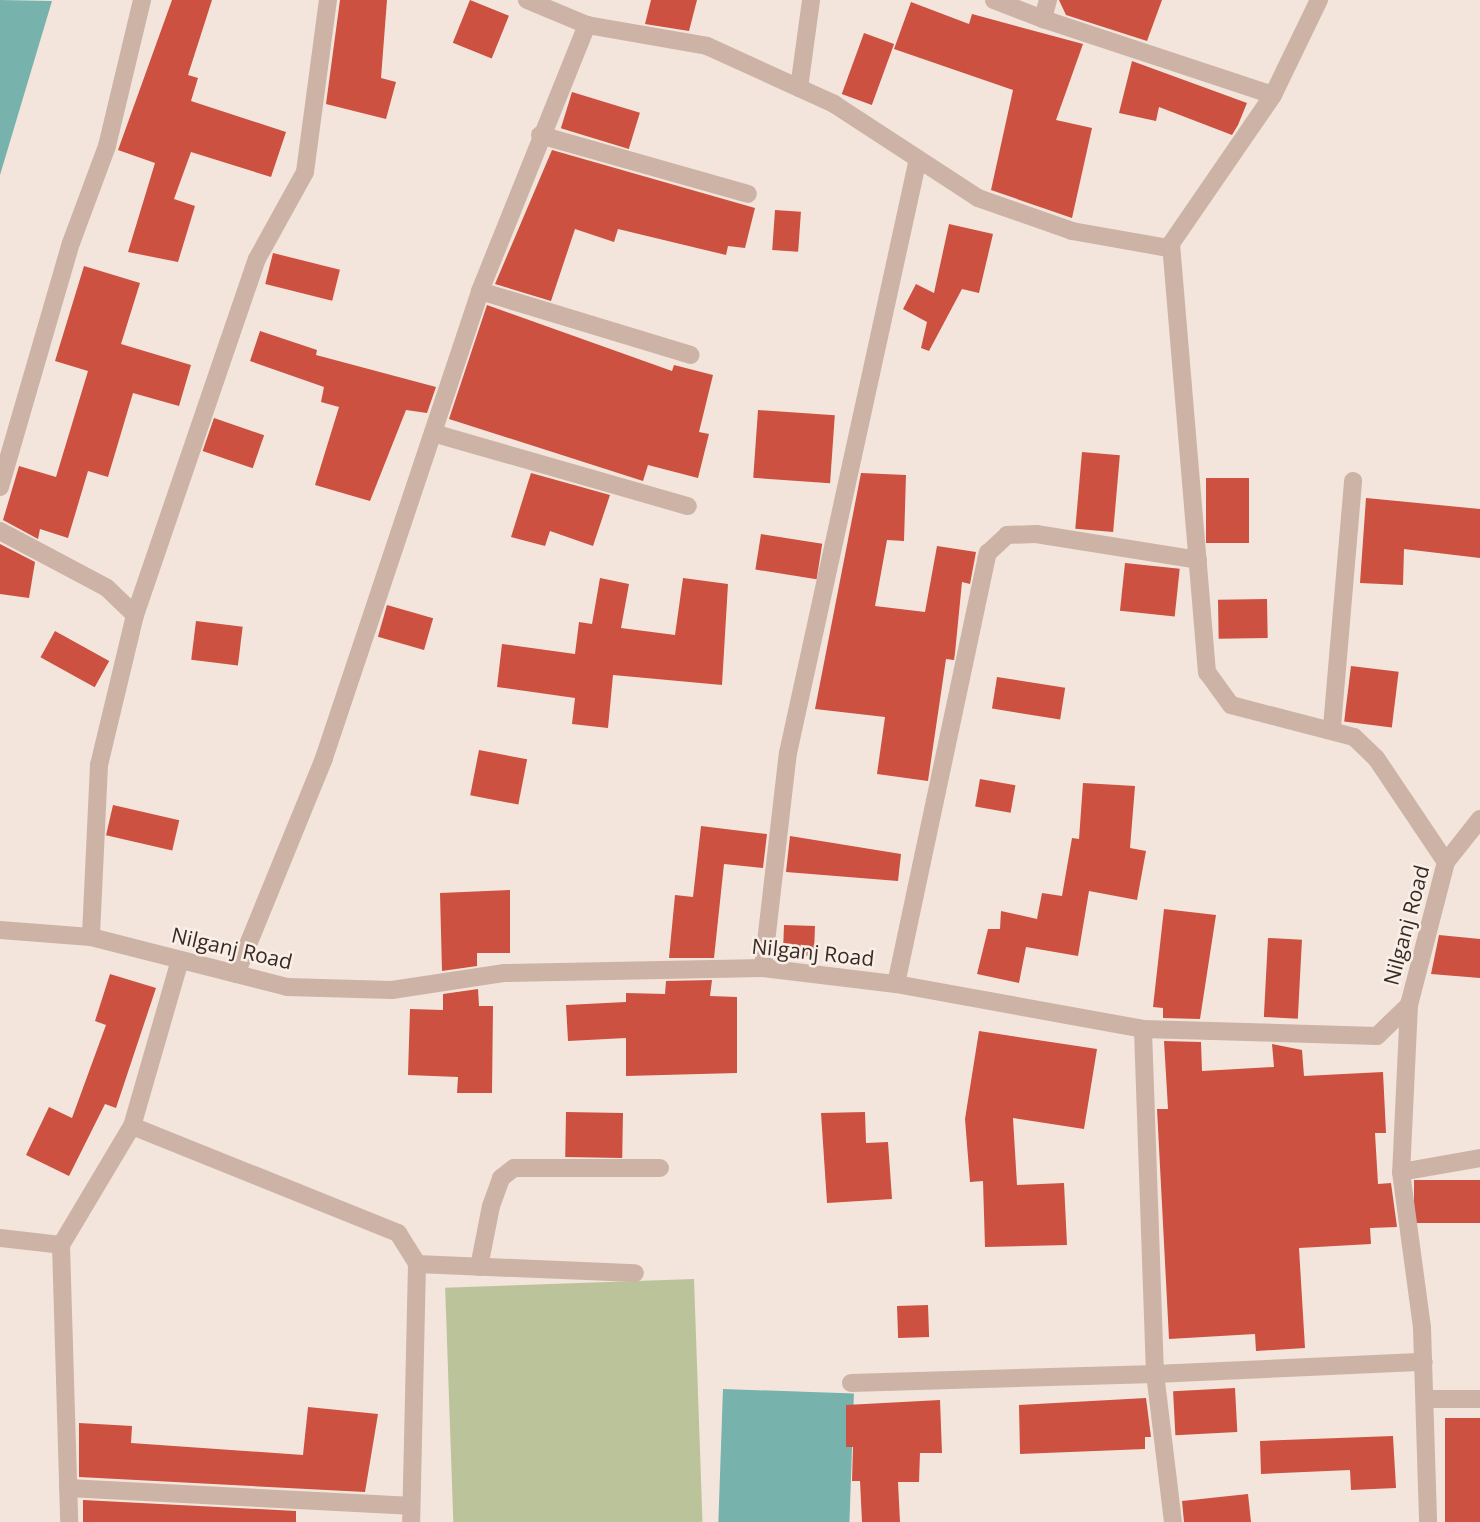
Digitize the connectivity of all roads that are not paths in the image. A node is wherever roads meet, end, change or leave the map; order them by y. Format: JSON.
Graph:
{"nodes":[{"id":1,"x":142,"y":0,"type":"edge"},
{"id":2,"x":328,"y":0,"type":"edge"},
{"id":3,"x":527,"y":0,"type":"edge"},
{"id":4,"x":811,"y":0,"type":"edge"},
{"id":5,"x":994,"y":0,"type":"edge"},
{"id":6,"x":1048,"y":0,"type":"edge"},
{"id":7,"x":1319,"y":0,"type":"edge"},
{"id":8,"x":1043,"y":19,"type":"junction"},
{"id":9,"x":587,"y":25,"type":"junction"},
{"id":10,"x":799,"y":88,"type":"junction"},
{"id":11,"x":1273,"y":95,"type":"junction"},
{"id":12,"x":540,"y":135,"type":"junction"},
{"id":13,"x":918,"y":159,"type":"junction"},
{"id":14,"x":748,"y":194,"type":"dead end"},
{"id":15,"x":1171,"y":244,"type":"junction"},
{"id":16,"x":480,"y":291,"type":"junction"},
{"id":17,"x":690,"y":355,"type":"dead end"},
{"id":18,"x":433,"y":433,"type":"junction"},
{"id":19,"x":1353,"y":481,"type":"dead end"},
{"id":20,"x":0,"y":487,"type":"edge"},
{"id":21,"x":688,"y":506,"type":"dead end"},
{"id":22,"x":0,"y":531,"type":"edge"},
{"id":23,"x":1198,"y":560,"type":"junction"},
{"id":24,"x":135,"y":615,"type":"junction"},
{"id":25,"x":1332,"y":727,"type":"junction"},
{"id":26,"x":1480,"y":819,"type":"edge"},
{"id":27,"x":1446,"y":862,"type":"junction"},
{"id":28,"x":0,"y":930,"type":"edge"},
{"id":29,"x":91,"y":937,"type":"junction"},
{"id":30,"x":180,"y":960,"type":"junction"},
{"id":31,"x":763,"y":968,"type":"junction"},
{"id":32,"x":236,"y":974,"type":"junction"},
{"id":33,"x":896,"y":984,"type":"junction"},
{"id":34,"x":1409,"y":1005,"type":"junction"},
{"id":35,"x":1143,"y":1029,"type":"junction"},
{"id":36,"x":132,"y":1126,"type":"junction"},
{"id":37,"x":1480,"y":1157,"type":"edge"},
{"id":38,"x":660,"y":1168,"type":"dead end"},
{"id":39,"x":1401,"y":1172,"type":"junction"},
{"id":40,"x":0,"y":1238,"type":"edge"},
{"id":41,"x":61,"y":1245,"type":"junction"},
{"id":42,"x":417,"y":1264,"type":"junction"},
{"id":43,"x":479,"y":1267,"type":"junction"},
{"id":44,"x":635,"y":1273,"type":"dead end"},
{"id":45,"x":1423,"y":1362,"type":"junction"},
{"id":46,"x":1155,"y":1374,"type":"junction"},
{"id":47,"x":850,"y":1383,"type":"dead end"},
{"id":48,"x":1425,"y":1399,"type":"junction"},
{"id":49,"x":1480,"y":1399,"type":"edge"},
{"id":50,"x":68,"y":1488,"type":"junction"},
{"id":51,"x":410,"y":1514,"type":"edge"},
{"id":52,"x":69,"y":1522,"type":"edge"},
{"id":53,"x":1173,"y":1522,"type":"edge"},
{"id":54,"x":1428,"y":1522,"type":"edge"}],
"edges":[{"from":1,"to":20,"type":"street"},
{"from":2,"to":24,"type":"street"},
{"from":3,"to":9,"type":"street"},
{"from":4,"to":10,"type":"street"},
{"from":5,"to":8,"type":"street"},
{"from":6,"to":8,"type":"street"},
{"from":7,"to":11,"type":"street"},
{"from":8,"to":11,"type":"street"},
{"from":9,"to":10,"type":"street"},
{"from":9,"to":12,"type":"street"},
{"from":10,"to":13,"type":"street"},
{"from":11,"to":15,"type":"street"},
{"from":12,"to":14,"type":"street"},
{"from":12,"to":16,"type":"street"},
{"from":13,"to":15,"type":"street"},
{"from":13,"to":31,"type":"street"},
{"from":15,"to":23,"type":"street"},
{"from":16,"to":17,"type":"street"},
{"from":16,"to":18,"type":"street"},
{"from":18,"to":21,"type":"street"},
{"from":18,"to":32,"type":"street"},
{"from":19,"to":25,"type":"street"},
{"from":22,"to":24,"type":"street"},
{"from":23,"to":25,"type":"street"},
{"from":23,"to":33,"type":"street"},
{"from":24,"to":29,"type":"street"},
{"from":25,"to":27,"type":"street"},
{"from":26,"to":27,"type":"street","name":"Nilganj Road"},
{"from":27,"to":34,"type":"street","name":"Nilganj Road"},
{"from":28,"to":29,"type":"street","name":"Nilganj Road"},
{"from":29,"to":30,"type":"street","name":"Nilganj Road"},
{"from":30,"to":32,"type":"street","name":"Nilganj Road"},
{"from":30,"to":36,"type":"street"},
{"from":31,"to":32,"type":"street","name":"Nilganj Road"},
{"from":31,"to":33,"type":"street","name":"Nilganj Road"},
{"from":33,"to":35,"type":"street","name":"Nilganj Road"},
{"from":34,"to":35,"type":"street","name":"Nilganj Road"},
{"from":34,"to":39,"type":"street"},
{"from":35,"to":46,"type":"street"},
{"from":36,"to":41,"type":"street"},
{"from":36,"to":42,"type":"street"},
{"from":37,"to":39,"type":"street"},
{"from":38,"to":43,"type":"street"},
{"from":39,"to":45,"type":"street"},
{"from":40,"to":41,"type":"street"},
{"from":41,"to":50,"type":"street"},
{"from":42,"to":43,"type":"street"},
{"from":42,"to":51,"type":"street"},
{"from":43,"to":44,"type":"street"},
{"from":45,"to":46,"type":"street"},
{"from":45,"to":48,"type":"street"},
{"from":46,"to":47,"type":"street"},
{"from":46,"to":53,"type":"street"},
{"from":48,"to":49,"type":"street"},
{"from":48,"to":54,"type":"street"},
{"from":50,"to":51,"type":"street"},
{"from":50,"to":52,"type":"street"}]}
